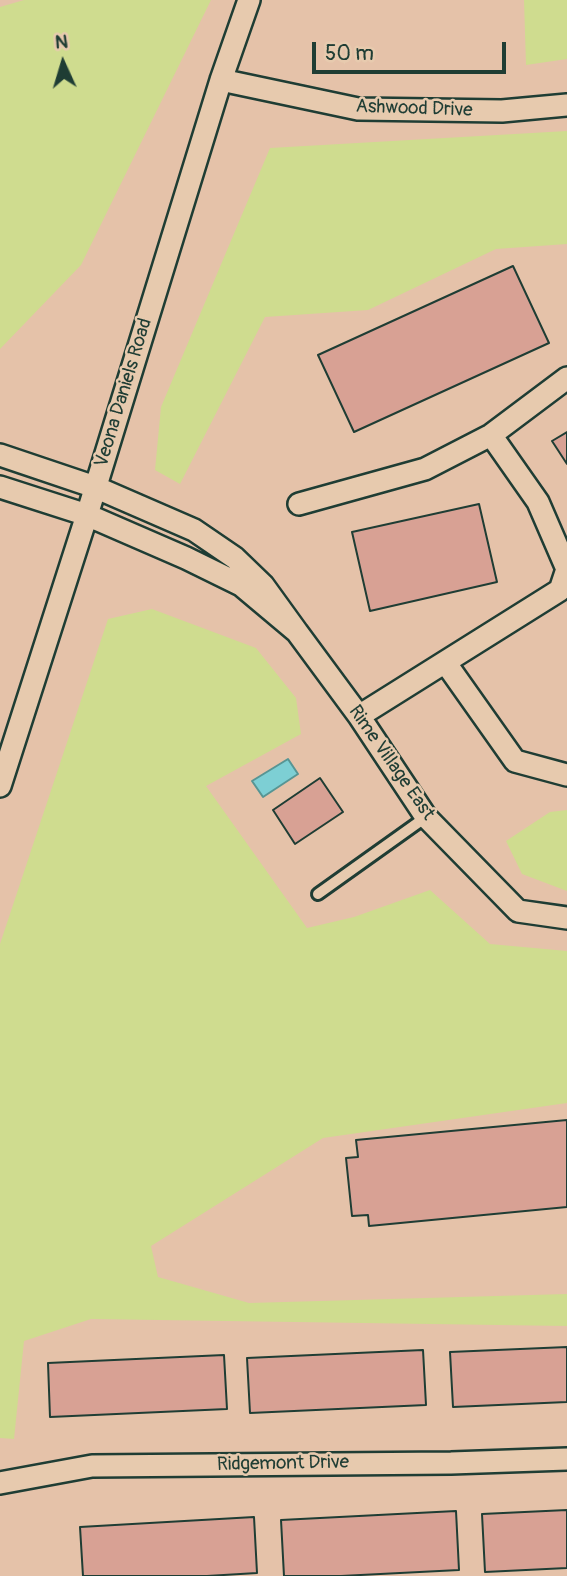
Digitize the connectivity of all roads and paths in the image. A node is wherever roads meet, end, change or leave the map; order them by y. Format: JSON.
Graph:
{"nodes":[{"id":1,"x":249,"y":0,"type":"edge"},
{"id":2,"x":221,"y":80,"type":"junction"},
{"id":3,"x":567,"y":105,"type":"edge"},
{"id":4,"x":567,"y":378,"type":"edge"},
{"id":5,"x":491,"y":435,"type":"junction"},
{"id":6,"x":0,"y":455,"type":"edge"},
{"id":7,"x":0,"y":487,"type":"edge"},
{"id":8,"x":95,"y":487,"type":"junction"},
{"id":9,"x":299,"y":504,"type":"dead end"},
{"id":10,"x":87,"y":514,"type":"junction"},
{"id":11,"x":297,"y":632,"type":"junction"},
{"id":12,"x":445,"y":662,"type":"junction"},
{"id":13,"x":359,"y":716,"type":"junction"},
{"id":14,"x":567,"y":775,"type":"edge"},
{"id":15,"x":0,"y":786,"type":"edge"},
{"id":16,"x":425,"y":817,"type":"junction"},
{"id":17,"x":318,"y":894,"type":"dead end"},
{"id":18,"x":567,"y":918,"type":"edge"},
{"id":19,"x":567,"y":1459,"type":"edge"},
{"id":20,"x":0,"y":1483,"type":"edge"}],
"edges":[{"from":1,"to":2,"type":"street","name":"Veona Daniels Road"},
{"from":2,"to":3,"type":"street","name":"Ashwood Drive"},
{"from":2,"to":8,"type":"street","name":"Veona Daniels Road"},
{"from":4,"to":5,"type":"street"},
{"from":5,"to":9,"type":"street"},
{"from":5,"to":12,"type":"street"},
{"from":6,"to":8,"type":"street","name":"Rime Village East"},
{"from":7,"to":10,"type":"street","name":"Rime Village East"},
{"from":8,"to":10,"type":"street","name":"Veona Daniels Road"},
{"from":8,"to":11,"type":"street","name":"Rime Village East"},
{"from":10,"to":11,"type":"street","name":"Rime Village East"},
{"from":10,"to":15,"type":"street","name":"Veona Daniels Road"},
{"from":11,"to":13,"type":"street","name":"Rime Village East"},
{"from":12,"to":13,"type":"street"},
{"from":12,"to":14,"type":"street"},
{"from":13,"to":16,"type":"street","name":"Rime Village East"},
{"from":16,"to":17,"type":"lane"},
{"from":16,"to":18,"type":"street","name":"Rime Village East"},
{"from":19,"to":20,"type":"street","name":"Ridgemont Drive"}]}
